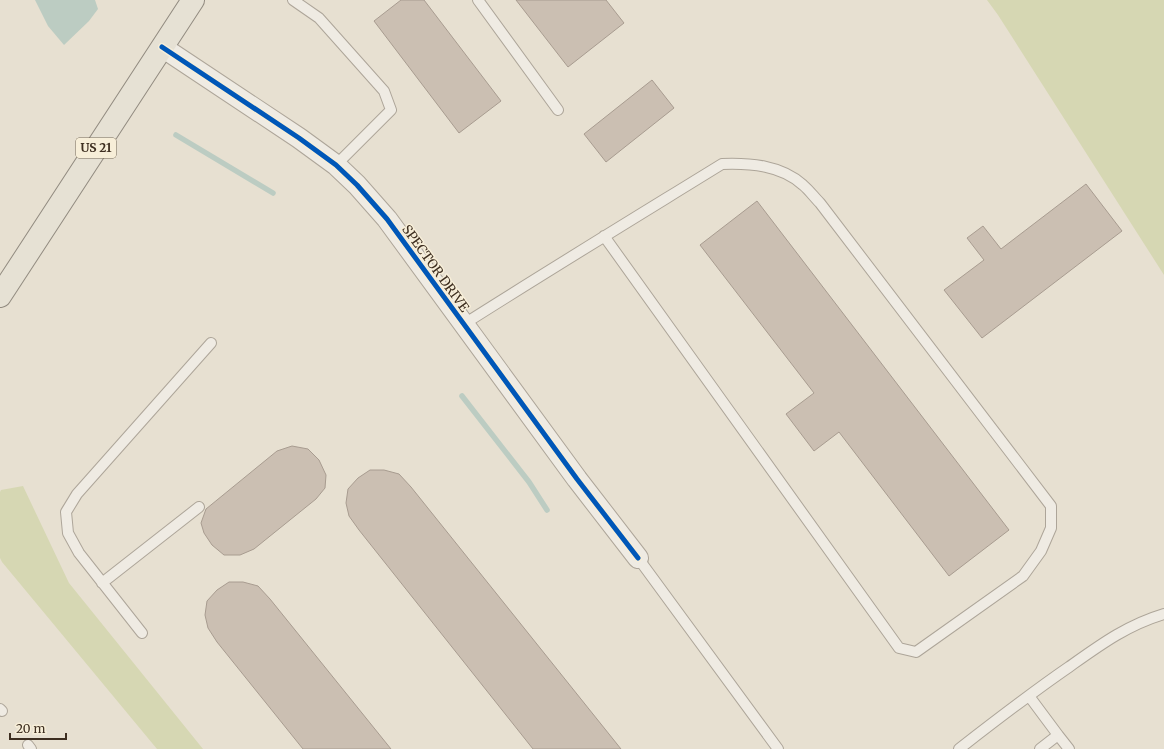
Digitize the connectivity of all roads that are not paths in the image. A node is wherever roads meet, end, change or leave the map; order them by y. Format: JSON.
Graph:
{"nodes":[{"id":1,"x":193,"y":0,"type":"edge"},
{"id":2,"x":293,"y":0,"type":"edge"},
{"id":3,"x":478,"y":0,"type":"edge"},
{"id":4,"x":162,"y":47,"type":"junction"},
{"id":5,"x":558,"y":110,"type":"dead end"},
{"id":6,"x":336,"y":165,"type":"junction"},
{"id":7,"x":604,"y":236,"type":"junction"},
{"id":8,"x":0,"y":296,"type":"edge"},
{"id":9,"x":464,"y":324,"type":"junction"},
{"id":10,"x":211,"y":344,"type":"dead end"},
{"id":11,"x":199,"y":507,"type":"dead end"},
{"id":12,"x":638,"y":558,"type":"joint"},
{"id":13,"x":102,"y":583,"type":"junction"},
{"id":14,"x":1164,"y":614,"type":"edge"},
{"id":15,"x":142,"y":633,"type":"dead end"},
{"id":16,"x":1029,"y":696,"type":"junction"},
{"id":17,"x":1058,"y":735,"type":"junction"},
{"id":18,"x":778,"y":749,"type":"edge"},
{"id":19,"x":958,"y":749,"type":"edge"},
{"id":20,"x":1040,"y":749,"type":"edge"},
{"id":21,"x":1069,"y":749,"type":"edge"}],
"edges":[{"from":1,"to":4,"type":"main road","number":"US 21"},
{"from":2,"to":6,"type":"lane"},
{"from":3,"to":5,"type":"lane"},
{"from":4,"to":6,"type":"street","name":"SPECTOR DRIVE"},
{"from":4,"to":8,"type":"main road","number":"US 21"},
{"from":6,"to":9,"type":"street","name":"SPECTOR DRIVE"},
{"from":7,"to":7,"type":"lane"},
{"from":7,"to":9,"type":"lane"},
{"from":9,"to":12,"type":"street","name":"SPECTOR DRIVE"},
{"from":10,"to":13,"type":"lane"},
{"from":11,"to":13,"type":"lane"},
{"from":12,"to":18,"type":"lane"},
{"from":13,"to":15,"type":"lane"},
{"from":14,"to":16,"type":"lane"},
{"from":16,"to":17,"type":"lane"},
{"from":16,"to":19,"type":"lane"},
{"from":17,"to":20,"type":"lane"},
{"from":17,"to":21,"type":"lane"}]}
